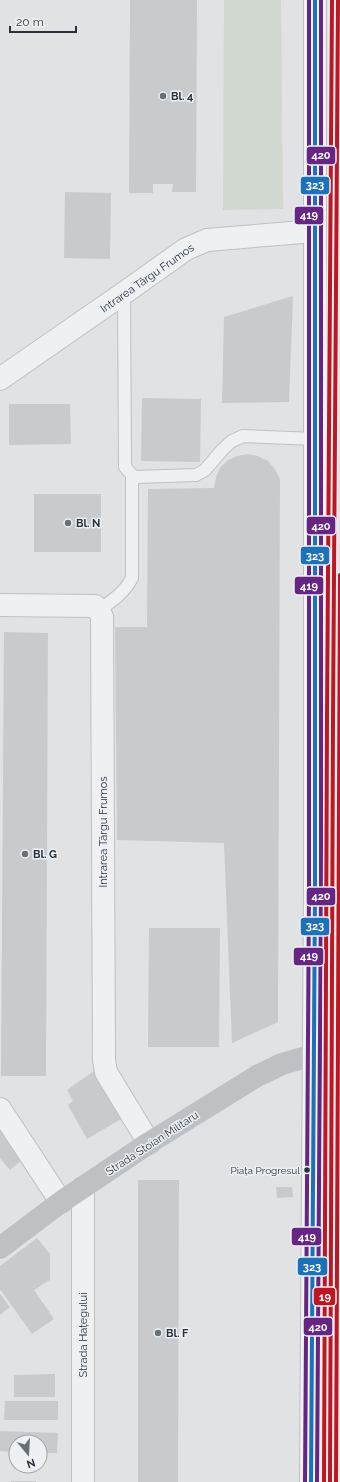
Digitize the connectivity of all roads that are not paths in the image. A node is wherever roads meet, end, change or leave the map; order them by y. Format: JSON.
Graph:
{"nodes":[{"id":1,"x":315,"y":0,"type":"edge"},
{"id":2,"x":315,"y":231,"type":"junction"},
{"id":3,"x":124,"y":294,"type":"junction"},
{"id":4,"x":0,"y":379,"type":"edge"},
{"id":5,"x":315,"y":439,"type":"junction"},
{"id":6,"x":132,"y":475,"type":"junction"},
{"id":7,"x":0,"y":605,"type":"edge"},
{"id":8,"x":100,"y":610,"type":"junction"},
{"id":9,"x":314,"y":955,"type":"junction"},
{"id":10,"x":340,"y":956,"type":"edge"},
{"id":11,"x":313,"y":1055,"type":"junction"},
{"id":12,"x":0,"y":1109,"type":"edge"},
{"id":13,"x":149,"y":1143,"type":"junction"},
{"id":14,"x":83,"y":1188,"type":"junction"},
{"id":15,"x":61,"y":1202,"type":"junction"},
{"id":16,"x":0,"y":1248,"type":"edge"},
{"id":17,"x":83,"y":1482,"type":"edge"},
{"id":18,"x":311,"y":1482,"type":"edge"}],
"edges":[{"from":1,"to":2,"type":"main road"},
{"from":2,"to":3,"type":"street","name":"Intrarea Târgu Frumos"},
{"from":2,"to":5,"type":"main road"},
{"from":3,"to":4,"type":"street","name":"Intrarea Târgu Frumos"},
{"from":3,"to":6,"type":"lane"},
{"from":5,"to":6,"type":"lane"},
{"from":5,"to":9,"type":"main road"},
{"from":6,"to":8,"type":"lane"},
{"from":7,"to":8,"type":"street"},
{"from":8,"to":13,"type":"street","name":"Intrarea Târgu Frumos"},
{"from":9,"to":10,"type":"street"},
{"from":9,"to":11,"type":"main road"},
{"from":11,"to":13,"type":"street","name":"Strada Stoian Militaru"},
{"from":11,"to":18,"type":"main road"},
{"from":12,"to":15,"type":"street"},
{"from":13,"to":14,"type":"street","name":"Strada Stoian Militaru"},
{"from":14,"to":15,"type":"street","name":"Strada Stoian Militaru"},
{"from":14,"to":17,"type":"street","name":"Strada Hațegului"},
{"from":15,"to":16,"type":"street","name":"Strada Stoian Militaru"}]}
